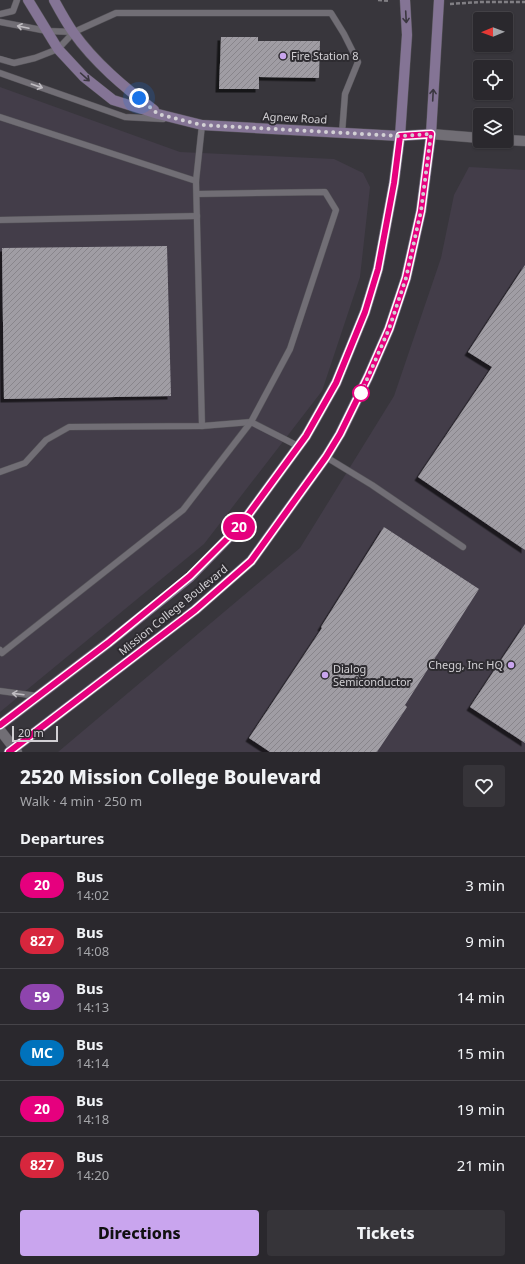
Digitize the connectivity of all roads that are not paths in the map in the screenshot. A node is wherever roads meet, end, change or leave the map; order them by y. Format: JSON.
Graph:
{"nodes":[{"id":1,"x":17,"y":0,"type":"edge"},
{"id":2,"x":28,"y":0,"type":"edge"},
{"id":3,"x":54,"y":0,"type":"edge"},
{"id":4,"x":405,"y":0,"type":"edge"},
{"id":5,"x":439,"y":0,"type":"edge"},
{"id":6,"x":0,"y":14,"type":"edge"},
{"id":7,"x":0,"y":22,"type":"edge"},
{"id":8,"x":47,"y":31,"type":"junction"},
{"id":9,"x":74,"y":32,"type":"junction"},
{"id":10,"x":58,"y":49,"type":"junction"},
{"id":11,"x":0,"y":59,"type":"edge"},
{"id":12,"x":0,"y":73,"type":"edge"},
{"id":13,"x":158,"y":114,"type":"junction"},
{"id":14,"x":0,"y":117,"type":"edge"},
{"id":15,"x":181,"y":120,"type":"junction"},
{"id":16,"x":202,"y":125,"type":"junction"},
{"id":17,"x":342,"y":132,"type":"junction"},
{"id":18,"x":431,"y":134,"type":"junction"},
{"id":19,"x":400,"y":136,"type":"junction"},
{"id":20,"x":473,"y":137,"type":"edge"},
{"id":21,"x":513,"y":141,"type":"edge"},
{"id":22,"x":525,"y":142,"type":"edge"},
{"id":23,"x":196,"y":181,"type":"junction"},
{"id":24,"x":197,"y":194,"type":"junction"},
{"id":25,"x":197,"y":216,"type":"junction"},
{"id":26,"x":0,"y":220,"type":"edge"},
{"id":27,"x":251,"y":422,"type":"junction"},
{"id":28,"x":202,"y":426,"type":"junction"},
{"id":29,"x":298,"y":446,"type":"junction"},
{"id":30,"x":326,"y":457,"type":"junction"},
{"id":31,"x":0,"y":472,"type":"edge"},
{"id":32,"x":463,"y":546,"type":"dead end"},
{"id":33,"x":0,"y":650,"type":"edge"},
{"id":34,"x":0,"y":691,"type":"edge"},
{"id":35,"x":37,"y":696,"type":"junction"},
{"id":36,"x":0,"y":724,"type":"edge"},
{"id":37,"x":0,"y":730,"type":"edge"},
{"id":38,"x":13,"y":751,"type":"edge"}],
"edges":[{"from":1,"to":6,"type":"lane"},
{"from":2,"to":8,"type":"main road","name":"Agnew Road"},
{"from":3,"to":9,"type":"main road","name":"Agnew Road"},
{"from":4,"to":19,"type":"main road","name":"Mission College Boulevard","one_way":true},
{"from":18,"to":5,"type":"main road","name":"Mission College Boulevard","one_way":true},
{"from":8,"to":7,"type":"lane","one_way":true},
{"from":8,"to":9,"type":"lane"},
{"from":8,"to":10,"type":"main road","name":"Agnew Road"},
{"from":9,"to":10,"type":"lane"},
{"from":9,"to":13,"type":"main road","name":"Agnew Road"},
{"from":9,"to":17,"type":"lane"},
{"from":10,"to":11,"type":"lane"},
{"from":10,"to":13,"type":"main road","name":"Agnew Road","one_way":true},
{"from":12,"to":15,"type":"lane","one_way":true},
{"from":13,"to":15,"type":"main road","name":"Agnew Road"},
{"from":14,"to":23,"type":"lane"},
{"from":15,"to":16,"type":"main road","name":"Agnew Road"},
{"from":16,"to":17,"type":"main road","name":"Agnew Road"},
{"from":16,"to":23,"type":"lane"},
{"from":17,"to":19,"type":"main road","name":"Agnew Road"},
{"from":18,"to":19,"type":"main road","name":"Agnew Road"},
{"from":18,"to":20,"type":"street"},
{"from":18,"to":30,"type":"main road","name":"Mission College Boulevard"},
{"from":19,"to":29,"type":"main road","name":"Mission College Boulevard"},
{"from":21,"to":22,"type":"street"},
{"from":23,"to":24,"type":"lane"},
{"from":24,"to":25,"type":"lane"},
{"from":24,"to":27,"type":"lane"},
{"from":25,"to":26,"type":"lane"},
{"from":25,"to":28,"type":"lane"},
{"from":27,"to":28,"type":"lane"},
{"from":27,"to":29,"type":"lane"},
{"from":27,"to":33,"type":"lane"},
{"from":28,"to":31,"type":"lane"},
{"from":29,"to":35,"type":"main road","name":"Mission College Boulevard"},
{"from":30,"to":32,"type":"lane"},
{"from":30,"to":38,"type":"main road","name":"Mission College Boulevard"},
{"from":35,"to":34,"type":"lane","one_way":true},
{"from":35,"to":36,"type":"main road","name":"Mission College Boulevard"},
{"from":37,"to":38,"type":"street"}]}
